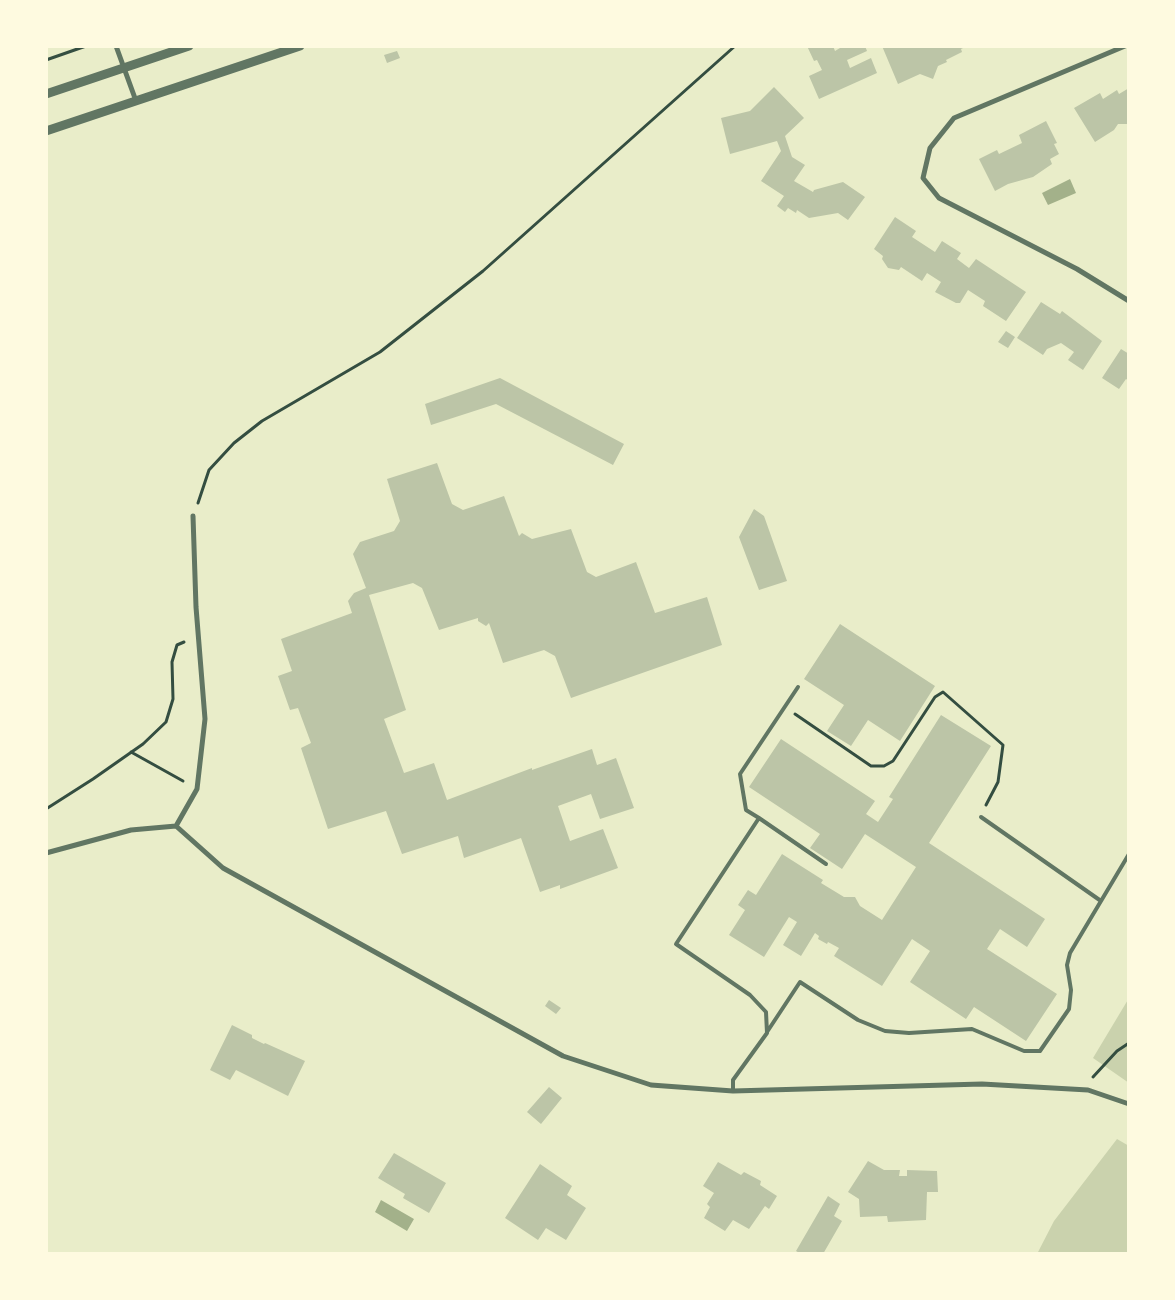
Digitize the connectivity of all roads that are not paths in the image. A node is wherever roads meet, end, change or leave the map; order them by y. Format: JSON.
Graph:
{"nodes":[{"id":1,"x":116,"y":46,"type":"edge"},
{"id":2,"x":189,"y":46,"type":"edge"},
{"id":3,"x":300,"y":46,"type":"edge"},
{"id":4,"x":1125,"y":46,"type":"edge"},
{"id":5,"x":123,"y":69,"type":"junction"},
{"id":6,"x":46,"y":94,"type":"edge"},
{"id":7,"x":136,"y":101,"type":"junction"},
{"id":8,"x":46,"y":131,"type":"edge"},
{"id":9,"x":1129,"y":301,"type":"edge"},
{"id":10,"x":193,"y":516,"type":"road end"},
{"id":11,"x":798,"y":687,"type":"dead end"},
{"id":12,"x":981,"y":817,"type":"road end"},
{"id":13,"x":758,"y":818,"type":"junction"},
{"id":14,"x":176,"y":826,"type":"junction"},
{"id":15,"x":46,"y":853,"type":"edge"},
{"id":16,"x":1129,"y":854,"type":"edge"},
{"id":17,"x":826,"y":864,"type":"dead end"},
{"id":18,"x":1101,"y":901,"type":"junction"},
{"id":19,"x":767,"y":1032,"type":"junction"},
{"id":20,"x":733,"y":1091,"type":"junction"},
{"id":21,"x":1129,"y":1104,"type":"edge"}],
"edges":[{"from":1,"to":5,"type":"street"},
{"from":2,"to":5,"type":"street"},
{"from":3,"to":7,"type":"street"},
{"from":4,"to":9,"type":"street"},
{"from":5,"to":6,"type":"street"},
{"from":5,"to":7,"type":"street"},
{"from":7,"to":8,"type":"street"},
{"from":10,"to":14,"type":"street"},
{"from":11,"to":13,"type":"lane"},
{"from":12,"to":18,"type":"lane"},
{"from":13,"to":17,"type":"lane"},
{"from":13,"to":19,"type":"lane"},
{"from":14,"to":15,"type":"street"},
{"from":14,"to":20,"type":"street"},
{"from":16,"to":18,"type":"lane"},
{"from":18,"to":19,"type":"lane"},
{"from":19,"to":20,"type":"lane"},
{"from":20,"to":21,"type":"street"}]}
